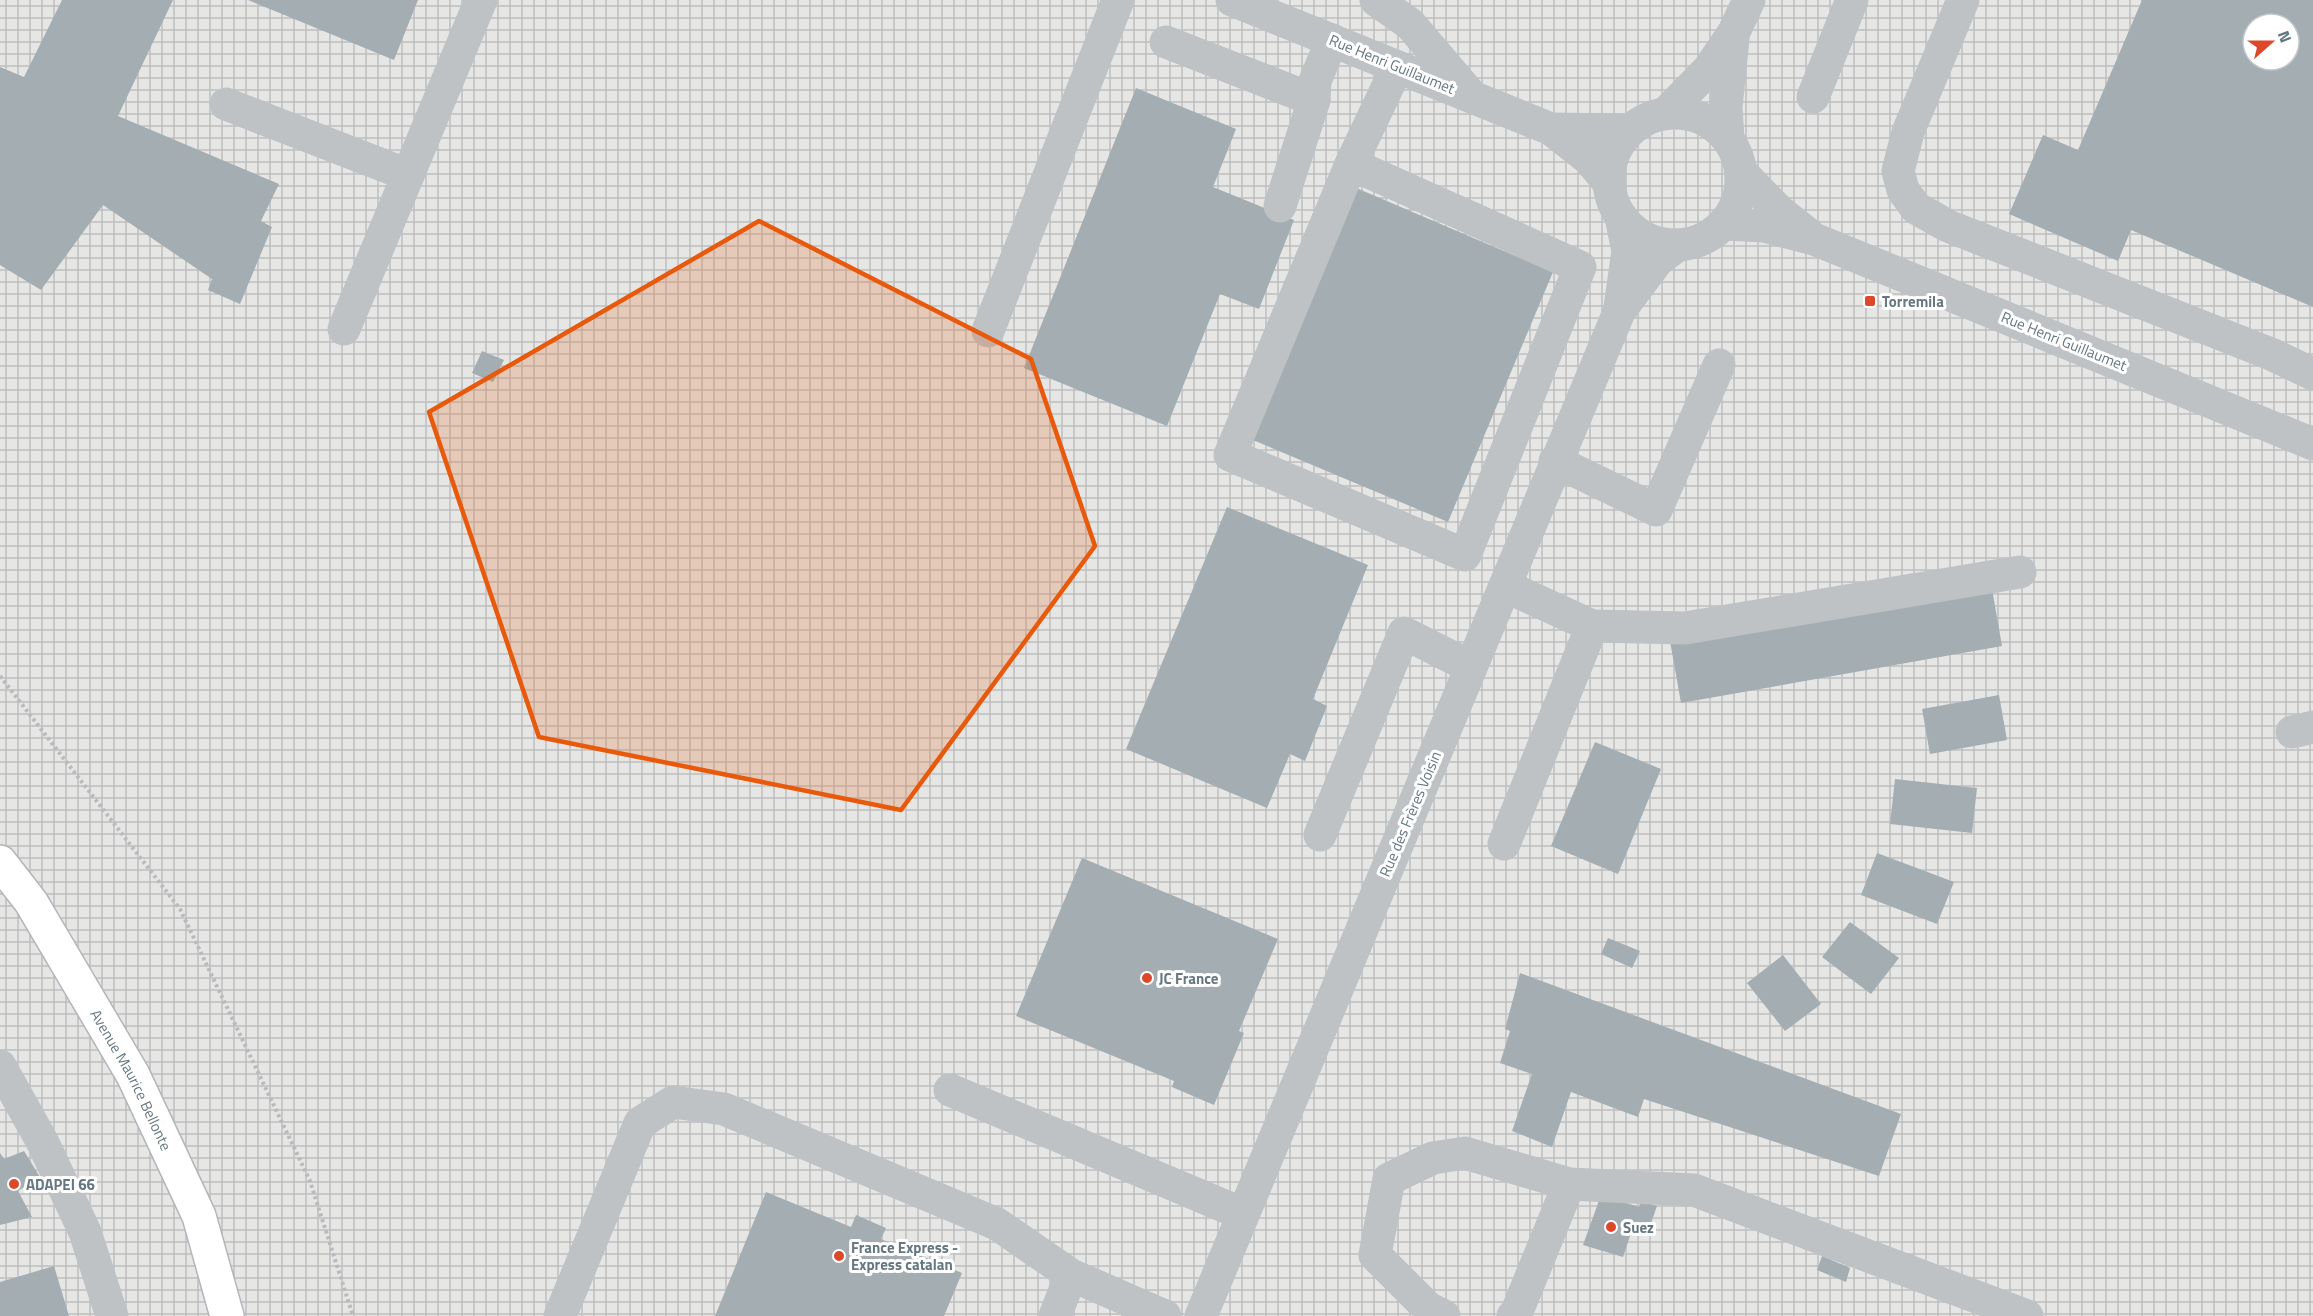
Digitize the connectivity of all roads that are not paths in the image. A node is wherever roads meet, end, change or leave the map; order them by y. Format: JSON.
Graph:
{"nodes":[{"id":1,"x":482,"y":0,"type":"edge"},
{"id":2,"x":1118,"y":0,"type":"edge"},
{"id":3,"x":1232,"y":0,"type":"edge"},
{"id":4,"x":1376,"y":0,"type":"edge"},
{"id":5,"x":1749,"y":0,"type":"edge"},
{"id":6,"x":1852,"y":0,"type":"edge"},
{"id":7,"x":1963,"y":0,"type":"edge"},
{"id":8,"x":1734,"y":32,"type":"junction"},
{"id":9,"x":1332,"y":40,"type":"junction"},
{"id":10,"x":1166,"y":42,"type":"dead end"},
{"id":11,"x":1397,"y":67,"type":"junction"},
{"id":12,"x":1812,"y":97,"type":"dead end"},
{"id":13,"x":1473,"y":98,"type":"junction"},
{"id":14,"x":1314,"y":100,"type":"junction"},
{"id":15,"x":226,"y":104,"type":"dead end"},
{"id":16,"x":1666,"y":113,"type":"junction"},
{"id":17,"x":1551,"y":129,"type":"junction"},
{"id":18,"x":1629,"y":130,"type":"junction"},
{"id":19,"x":1728,"y":139,"type":"junction"},
{"id":20,"x":1351,"y":164,"type":"junction"},
{"id":21,"x":1741,"y":172,"type":"junction"},
{"id":22,"x":408,"y":175,"type":"junction"},
{"id":23,"x":1609,"y":183,"type":"junction"},
{"id":24,"x":1280,"y":206,"type":"dead end"},
{"id":25,"x":1622,"y":217,"type":"junction"},
{"id":26,"x":1724,"y":224,"type":"junction"},
{"id":27,"x":1814,"y":238,"type":"junction"},
{"id":28,"x":1678,"y":245,"type":"junction"},
{"id":29,"x":1619,"y":312,"type":"junction"},
{"id":30,"x":344,"y":328,"type":"dead end"},
{"id":31,"x":988,"y":331,"type":"dead end"},
{"id":32,"x":1719,"y":365,"type":"dead end"},
{"id":33,"x":2313,"y":374,"type":"edge"},
{"id":34,"x":2313,"y":444,"type":"edge"},
{"id":35,"x":1555,"y":461,"type":"junction"},
{"id":36,"x":2020,"y":572,"type":"dead end"},
{"id":37,"x":1505,"y":586,"type":"junction"},
{"id":38,"x":1592,"y":626,"type":"junction"},
{"id":39,"x":1471,"y":667,"type":"junction"},
{"id":40,"x":1320,"y":835,"type":"dead end"},
{"id":41,"x":1504,"y":843,"type":"dead end"},
{"id":42,"x":0,"y":862,"type":"edge"},
{"id":43,"x":0,"y":1066,"type":"edge"},
{"id":44,"x":950,"y":1090,"type":"dead end"},
{"id":45,"x":1569,"y":1184,"type":"junction"},
{"id":46,"x":1244,"y":1214,"type":"junction"},
{"id":47,"x":1071,"y":1275,"type":"junction"},
{"id":48,"x":112,"y":1316,"type":"edge"},
{"id":49,"x":227,"y":1316,"type":"edge"},
{"id":50,"x":560,"y":1316,"type":"edge"},
{"id":51,"x":1055,"y":1316,"type":"edge"},
{"id":52,"x":1165,"y":1316,"type":"edge"},
{"id":53,"x":1201,"y":1316,"type":"edge"},
{"id":54,"x":1444,"y":1316,"type":"edge"},
{"id":55,"x":1513,"y":1316,"type":"edge"},
{"id":56,"x":2027,"y":1316,"type":"edge"}],
"edges":[{"from":1,"to":22,"type":"street"},
{"from":2,"to":31,"type":"street"},
{"from":3,"to":9,"type":"street","name":"Rue Henri Guillaumet"},
{"from":4,"to":13,"type":"street"},
{"from":5,"to":8,"type":"street"},
{"from":6,"to":12,"type":"street"},
{"from":7,"to":33,"type":"street"},
{"from":8,"to":16,"type":"street"},
{"from":8,"to":19,"type":"street"},
{"from":9,"to":11,"type":"street","name":"Rue Henri Guillaumet"},
{"from":9,"to":14,"type":"street"},
{"from":10,"to":14,"type":"street"},
{"from":11,"to":13,"type":"street","name":"Rue Henri Guillaumet"},
{"from":11,"to":20,"type":"street"},
{"from":13,"to":17,"type":"street","name":"Rue Henri Guillaumet"},
{"from":14,"to":24,"type":"street"},
{"from":15,"to":22,"type":"street"},
{"from":16,"to":18,"type":"street"},
{"from":16,"to":19,"type":"street"},
{"from":17,"to":18,"type":"street","name":"Rue Henri Guillaumet"},
{"from":17,"to":23,"type":"street","name":"Rue Henri Guillaumet"},
{"from":18,"to":23,"type":"street"},
{"from":19,"to":21,"type":"street"},
{"from":20,"to":20,"type":"street"},
{"from":21,"to":26,"type":"street"},
{"from":21,"to":27,"type":"street","name":"Rue Henri Guillaumet"},
{"from":22,"to":30,"type":"street"},
{"from":23,"to":25,"type":"street"},
{"from":25,"to":28,"type":"street"},
{"from":25,"to":29,"type":"street","name":"Rue des Frères Voisin"},
{"from":26,"to":27,"type":"street","name":"Rue Henri Guillaumet"},
{"from":26,"to":28,"type":"street"},
{"from":27,"to":34,"type":"street","name":"Rue Henri Guillaumet"},
{"from":28,"to":29,"type":"street","name":"Rue des Frères Voisin"},
{"from":29,"to":35,"type":"street","name":"Rue des Frères Voisin"},
{"from":32,"to":35,"type":"street"},
{"from":35,"to":37,"type":"street","name":"Rue des Frères Voisin"},
{"from":36,"to":38,"type":"street"},
{"from":37,"to":38,"type":"street"},
{"from":37,"to":39,"type":"street","name":"Rue des Frères Voisin"},
{"from":38,"to":41,"type":"street"},
{"from":39,"to":40,"type":"street"},
{"from":39,"to":46,"type":"street","name":"Rue des Frères Voisin"},
{"from":42,"to":49,"type":"main road","name":"Avenue Maurice Bellonte"},
{"from":43,"to":48,"type":"street"},
{"from":44,"to":46,"type":"street"},
{"from":45,"to":54,"type":"street"},
{"from":45,"to":55,"type":"street"},
{"from":45,"to":56,"type":"street"},
{"from":46,"to":53,"type":"street","name":"Rue des Frères Voisin"},
{"from":47,"to":50,"type":"street"},
{"from":47,"to":51,"type":"street"},
{"from":47,"to":52,"type":"street"}]}
